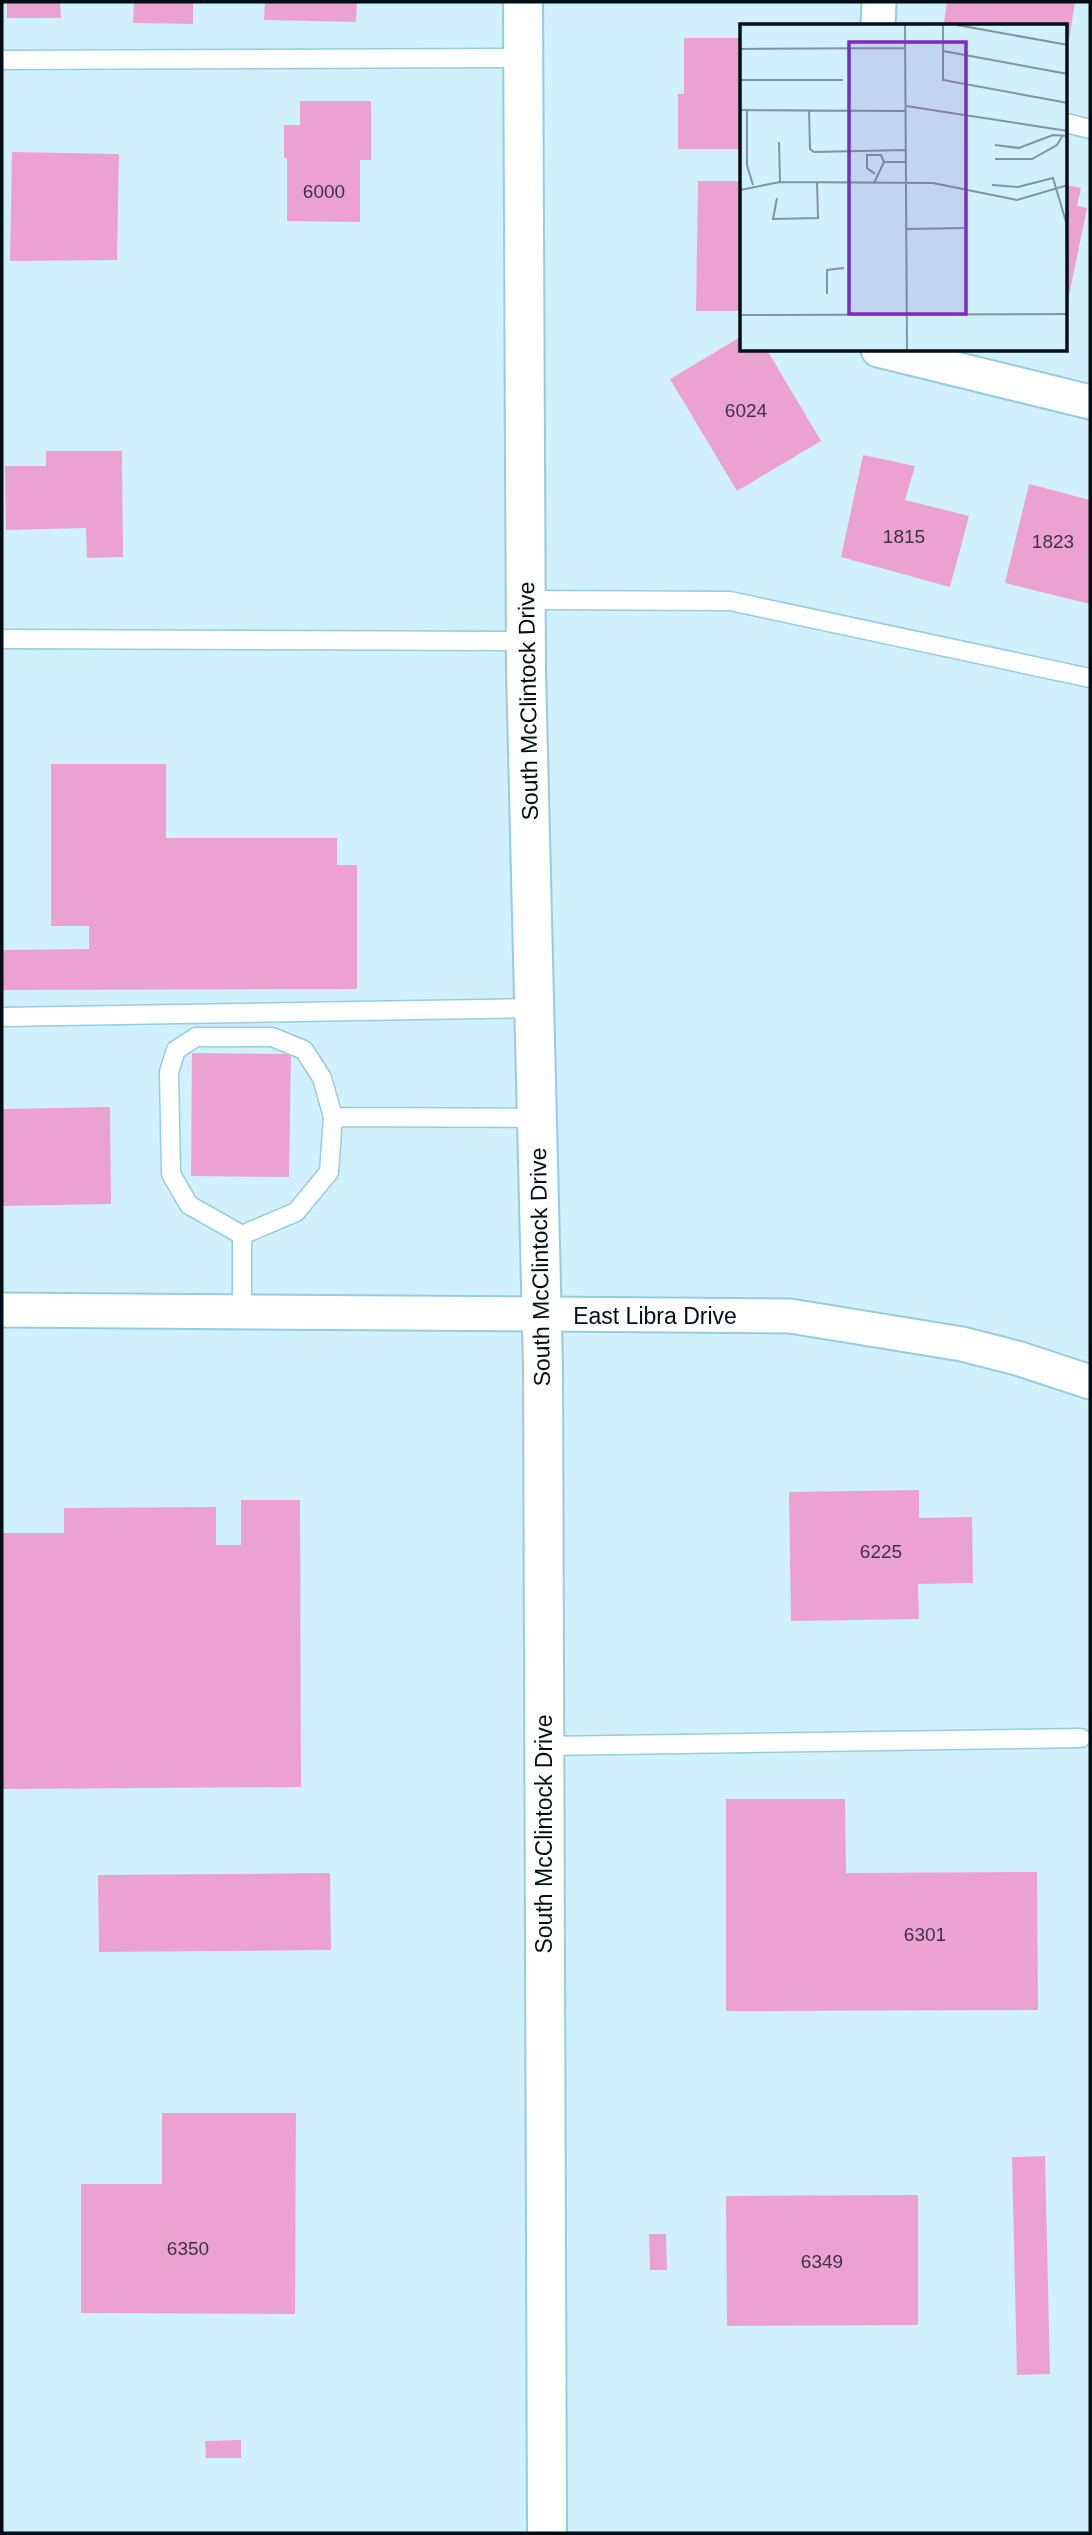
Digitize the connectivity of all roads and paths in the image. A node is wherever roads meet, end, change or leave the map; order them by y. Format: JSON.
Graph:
{"nodes":[{"id":1,"x":523,"y":2,"type":"edge"},
{"id":2,"x":879,"y":2,"type":"edge"},
{"id":3,"x":878,"y":24,"type":"edge"},
{"id":4,"x":523,"y":58,"type":"junction"},
{"id":5,"x":2,"y":60,"type":"edge"},
{"id":6,"x":1068,"y":124,"type":"edge"},
{"id":7,"x":1090,"y":129,"type":"edge"},
{"id":8,"x":882,"y":352,"type":"edge"},
{"id":9,"x":1090,"y":402,"type":"edge"},
{"id":10,"x":527,"y":600,"type":"junction"},
{"id":11,"x":2,"y":639,"type":"edge"},
{"id":12,"x":527,"y":641,"type":"junction"},
{"id":13,"x":1090,"y":678,"type":"edge"},
{"id":14,"x":534,"y":1008,"type":"junction"},
{"id":15,"x":2,"y":1017,"type":"edge"},
{"id":16,"x":333,"y":1117,"type":"junction"},
{"id":17,"x":537,"y":1118,"type":"junction"},
{"id":18,"x":242,"y":1235,"type":"junction"},
{"id":19,"x":2,"y":1310,"type":"edge"},
{"id":20,"x":242,"y":1311,"type":"junction"},
{"id":21,"x":542,"y":1316,"type":"junction"},
{"id":22,"x":1090,"y":1382,"type":"edge"},
{"id":23,"x":1081,"y":1738,"type":"dead end"},
{"id":24,"x":544,"y":1746,"type":"junction"},
{"id":25,"x":547,"y":2533,"type":"edge"}],
"edges":[{"from":1,"to":4,"type":"main road","name":"South McClintock Drive"},
{"from":2,"to":3,"type":"street"},
{"from":4,"to":5,"type":"lane"},
{"from":4,"to":10,"type":"main road","name":"South McClintock Drive"},
{"from":6,"to":7,"type":"lane"},
{"from":8,"to":9,"type":"street"},
{"from":10,"to":12,"type":"main road","name":"South McClintock Drive"},
{"from":10,"to":13,"type":"lane"},
{"from":11,"to":12,"type":"lane"},
{"from":12,"to":14,"type":"main road","name":"South McClintock Drive"},
{"from":14,"to":15,"type":"lane"},
{"from":14,"to":17,"type":"main road","name":"South McClintock Drive"},
{"from":16,"to":17,"type":"lane"},
{"from":16,"to":18,"type":"lane"},
{"from":16,"to":18,"type":"lane"},
{"from":17,"to":21,"type":"main road","name":"South McClintock Drive"},
{"from":18,"to":20,"type":"lane"},
{"from":19,"to":20,"type":"street","name":"East Libra Drive"},
{"from":20,"to":21,"type":"street","name":"East Libra Drive"},
{"from":21,"to":22,"type":"street","name":"East Libra Drive"},
{"from":21,"to":24,"type":"main road","name":"South McClintock Drive"},
{"from":23,"to":24,"type":"lane"},
{"from":24,"to":25,"type":"main road","name":"South McClintock Drive"}]}
